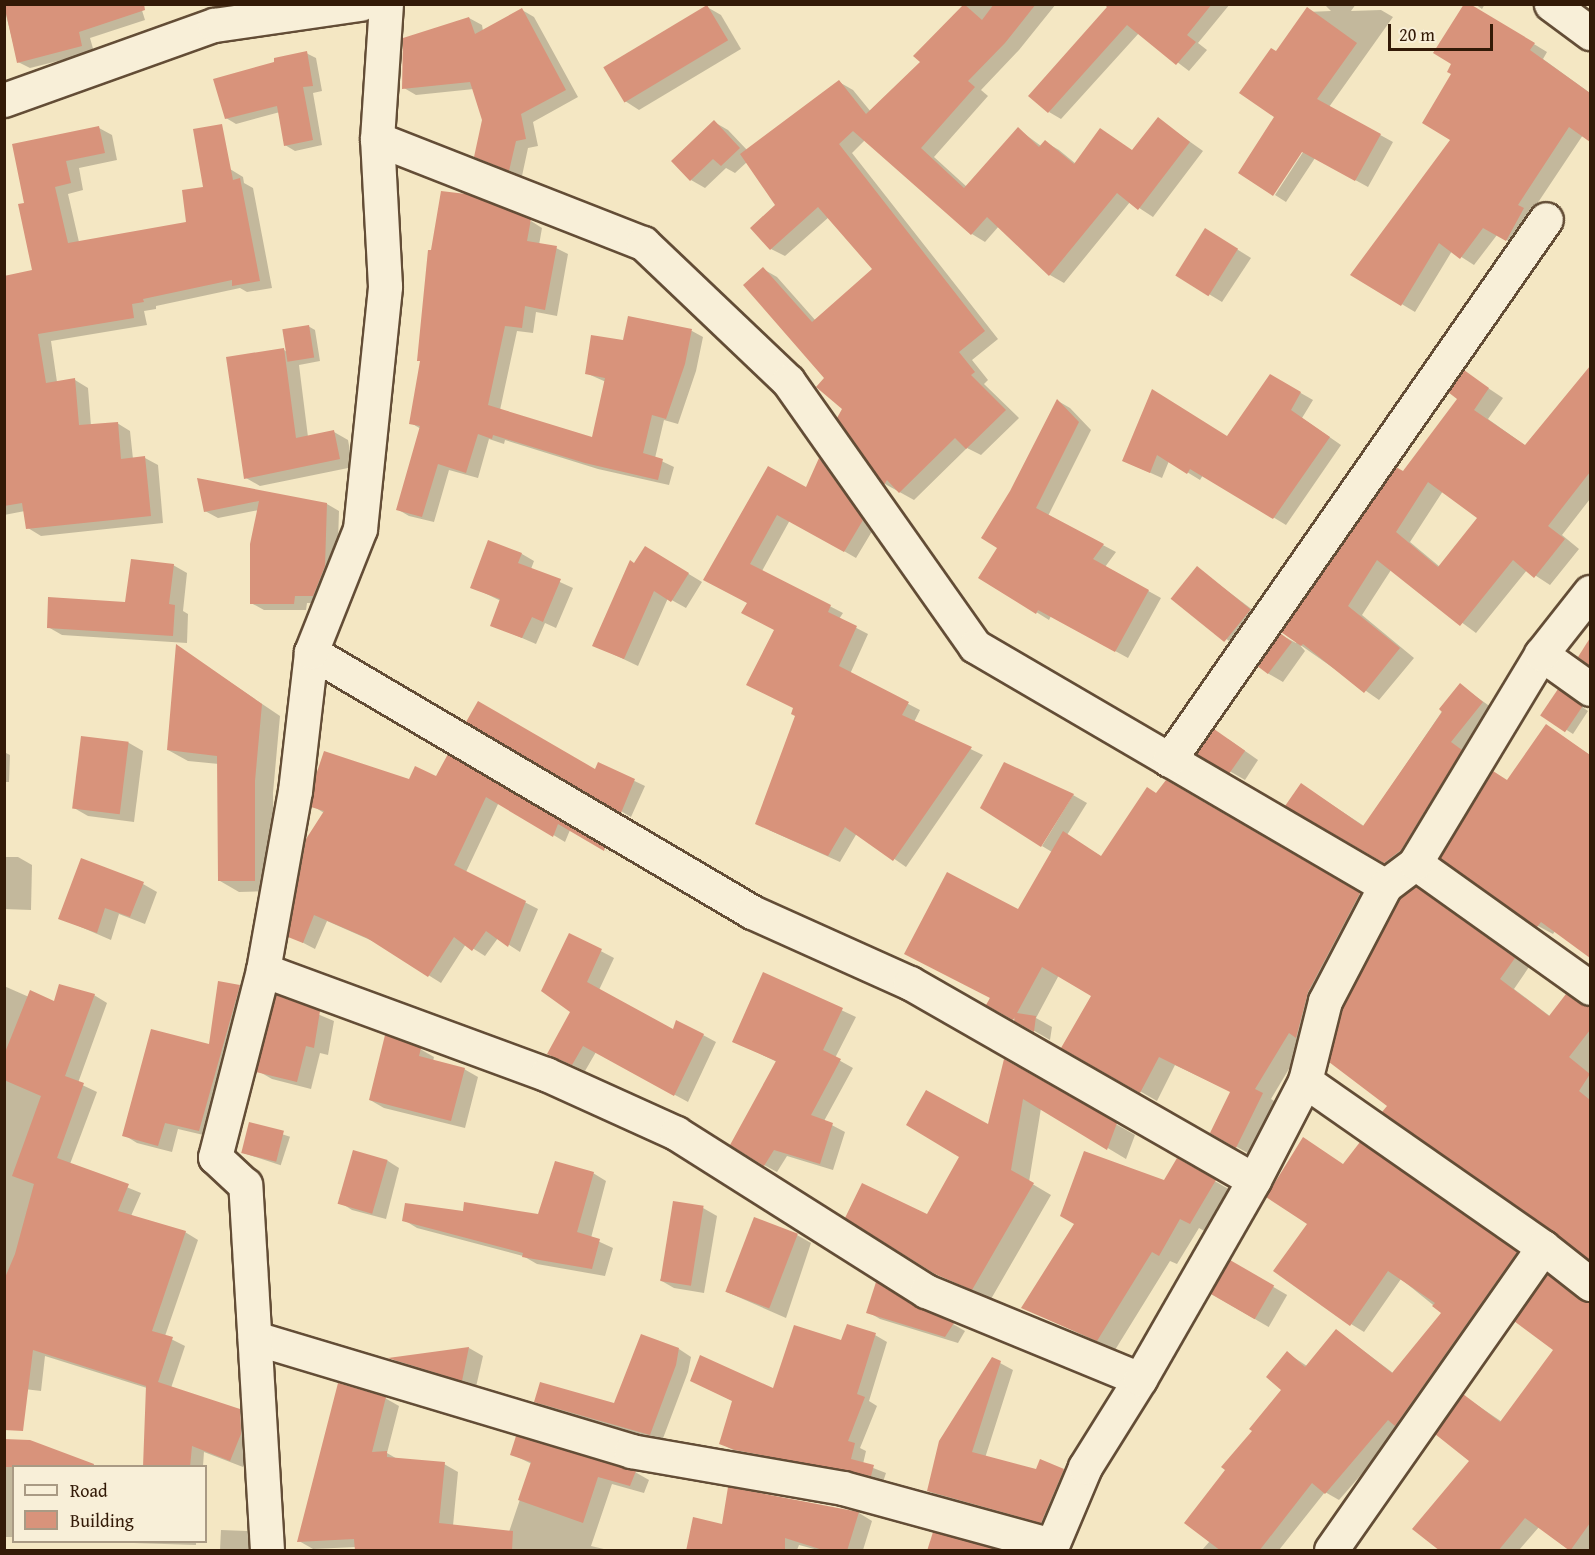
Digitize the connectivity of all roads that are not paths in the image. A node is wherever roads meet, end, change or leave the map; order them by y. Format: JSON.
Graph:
{"nodes":[{"id":1,"x":360,"y":4,"type":"edge"},
{"id":2,"x":386,"y":4,"type":"edge"},
{"id":3,"x":1551,"y":4,"type":"edge"},
{"id":4,"x":212,"y":15,"type":"edge"},
{"id":5,"x":1590,"y":33,"type":"edge"},
{"id":6,"x":4,"y":100,"type":"edge"},
{"id":7,"x":377,"y":139,"type":"junction"},
{"id":8,"x":1546,"y":219,"type":"dead end"},
{"id":9,"x":1590,"y":592,"type":"edge"},
{"id":10,"x":311,"y":652,"type":"junction"},
{"id":11,"x":1541,"y":654,"type":"junction"},
{"id":12,"x":1590,"y":689,"type":"edge"},
{"id":13,"x":1169,"y":760,"type":"junction"},
{"id":14,"x":1414,"y":863,"type":"junction"},
{"id":15,"x":1385,"y":886,"type":"junction"},
{"id":16,"x":263,"y":969,"type":"junction"},
{"id":17,"x":1590,"y":988,"type":"edge"},
{"id":18,"x":1305,"y":1081,"type":"junction"},
{"id":19,"x":1254,"y":1180,"type":"junction"},
{"id":20,"x":1543,"y":1247,"type":"junction"},
{"id":21,"x":1590,"y":1284,"type":"edge"},
{"id":22,"x":255,"y":1338,"type":"junction"},
{"id":23,"x":1140,"y":1379,"type":"junction"},
{"id":24,"x":1051,"y":1548,"type":"edge"},
{"id":25,"x":267,"y":1551,"type":"edge"},
{"id":26,"x":1331,"y":1551,"type":"edge"}],
"edges":[{"from":1,"to":4,"type":"street"},
{"from":2,"to":7,"type":"street"},
{"from":3,"to":5,"type":"street"},
{"from":4,"to":6,"type":"street"},
{"from":7,"to":10,"type":"street"},
{"from":7,"to":13,"type":"street"},
{"from":8,"to":13,"type":"street"},
{"from":9,"to":11,"type":"street"},
{"from":10,"to":16,"type":"street"},
{"from":10,"to":19,"type":"street"},
{"from":11,"to":12,"type":"street"},
{"from":11,"to":14,"type":"street"},
{"from":13,"to":15,"type":"street"},
{"from":14,"to":15,"type":"street"},
{"from":14,"to":17,"type":"street"},
{"from":15,"to":18,"type":"street"},
{"from":16,"to":22,"type":"street"},
{"from":16,"to":23,"type":"street"},
{"from":18,"to":19,"type":"street"},
{"from":18,"to":20,"type":"street"},
{"from":19,"to":23,"type":"street"},
{"from":20,"to":21,"type":"street"},
{"from":20,"to":26,"type":"street"},
{"from":22,"to":24,"type":"street"},
{"from":22,"to":25,"type":"street"},
{"from":23,"to":24,"type":"street"}]}
